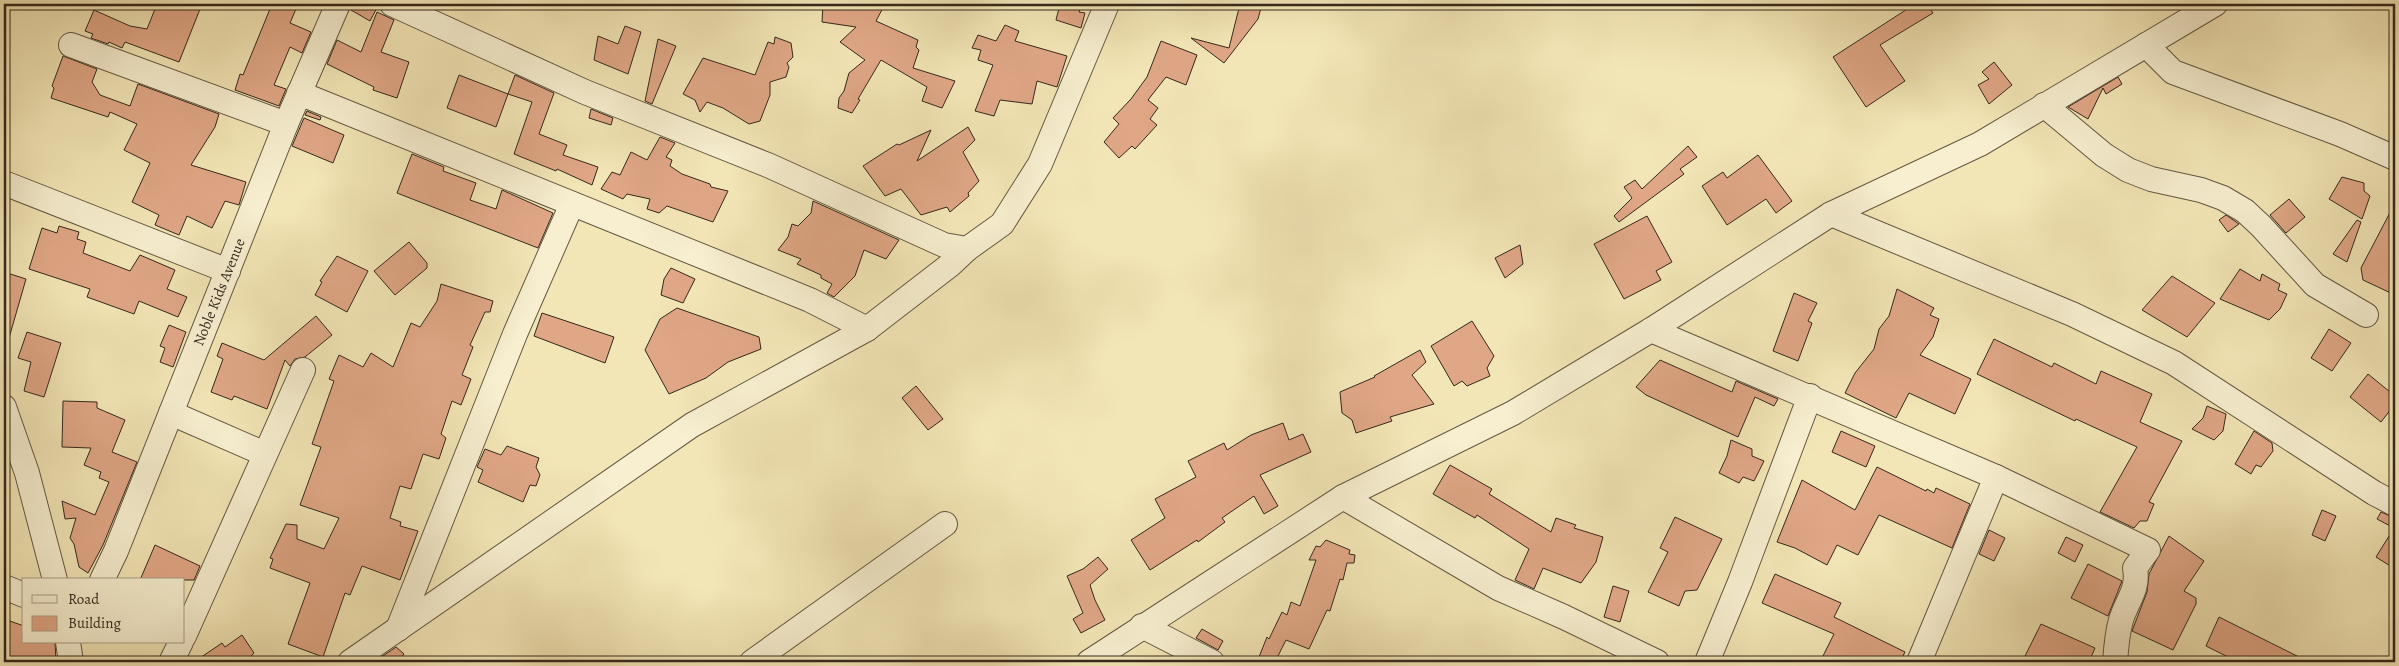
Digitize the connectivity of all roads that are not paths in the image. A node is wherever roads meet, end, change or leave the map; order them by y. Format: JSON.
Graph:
{"nodes":[{"id":1,"x":338,"y":4,"type":"edge"},
{"id":2,"x":392,"y":4,"type":"edge"},
{"id":3,"x":1107,"y":4,"type":"edge"},
{"id":4,"x":2215,"y":4,"type":"edge"},
{"id":5,"x":71,"y":45,"type":"dead end"},
{"id":6,"x":2146,"y":45,"type":"junction"},
{"id":7,"x":299,"y":94,"type":"junction"},
{"id":8,"x":2044,"y":105,"type":"junction"},
{"id":9,"x":286,"y":124,"type":"junction"},
{"id":10,"x":2395,"y":158,"type":"edge"},
{"id":11,"x":4,"y":182,"type":"edge"},
{"id":12,"x":572,"y":204,"type":"junction"},
{"id":13,"x":1832,"y":214,"type":"junction"},
{"id":14,"x":967,"y":249,"type":"junction"},
{"id":15,"x":228,"y":271,"type":"junction"},
{"id":16,"x":2366,"y":315,"type":"dead end"},
{"id":17,"x":867,"y":329,"type":"junction"},
{"id":18,"x":1650,"y":330,"type":"junction"},
{"id":19,"x":303,"y":370,"type":"dead end"},
{"id":20,"x":1810,"y":396,"type":"junction"},
{"id":21,"x":4,"y":407,"type":"edge"},
{"id":22,"x":171,"y":413,"type":"junction"},
{"id":23,"x":266,"y":454,"type":"junction"},
{"id":24,"x":1996,"y":477,"type":"junction"},
{"id":25,"x":1343,"y":497,"type":"junction"},
{"id":26,"x":2395,"y":504,"type":"edge"},
{"id":27,"x":945,"y":524,"type":"dead end"},
{"id":28,"x":54,"y":578,"type":"edge"},
{"id":29,"x":103,"y":578,"type":"edge"},
{"id":30,"x":4,"y":587,"type":"edge"},
{"id":31,"x":22,"y":594,"type":"edge"},
{"id":32,"x":1142,"y":626,"type":"junction"},
{"id":33,"x":398,"y":629,"type":"junction"},
{"id":34,"x":185,"y":634,"type":"edge"},
{"id":35,"x":68,"y":644,"type":"edge"},
{"id":36,"x":180,"y":644,"type":"edge"},
{"id":37,"x":71,"y":662,"type":"edge"},
{"id":38,"x":171,"y":662,"type":"edge"},
{"id":39,"x":350,"y":662,"type":"edge"},
{"id":40,"x":752,"y":662,"type":"edge"},
{"id":41,"x":1089,"y":662,"type":"edge"},
{"id":42,"x":1212,"y":662,"type":"edge"},
{"id":43,"x":1657,"y":662,"type":"edge"},
{"id":44,"x":1707,"y":662,"type":"edge"},
{"id":45,"x":1919,"y":662,"type":"edge"},
{"id":46,"x":2115,"y":662,"type":"edge"}],
"edges":[{"from":1,"to":7,"type":"street","name":"Noble Kids Avenue"},
{"from":2,"to":14,"type":"street"},
{"from":3,"to":14,"type":"street"},
{"from":4,"to":6,"type":"street"},
{"from":5,"to":9,"type":"street"},
{"from":6,"to":8,"type":"street"},
{"from":6,"to":10,"type":"street"},
{"from":7,"to":9,"type":"street","name":"Noble Kids Avenue"},
{"from":7,"to":12,"type":"street"},
{"from":8,"to":13,"type":"street"},
{"from":8,"to":16,"type":"street"},
{"from":9,"to":15,"type":"street","name":"Noble Kids Avenue"},
{"from":11,"to":15,"type":"street"},
{"from":12,"to":17,"type":"street"},
{"from":12,"to":33,"type":"street"},
{"from":13,"to":18,"type":"street"},
{"from":13,"to":26,"type":"street"},
{"from":14,"to":17,"type":"street"},
{"from":15,"to":22,"type":"street","name":"Noble Kids Avenue"},
{"from":17,"to":33,"type":"street"},
{"from":18,"to":20,"type":"street"},
{"from":18,"to":25,"type":"street"},
{"from":19,"to":23,"type":"street"},
{"from":20,"to":24,"type":"street"},
{"from":20,"to":44,"type":"street"},
{"from":21,"to":28,"type":"street"},
{"from":22,"to":23,"type":"street"},
{"from":22,"to":29,"type":"street","name":"Noble Kids Avenue"},
{"from":23,"to":34,"type":"street"},
{"from":24,"to":45,"type":"street"},
{"from":24,"to":46,"type":"street"},
{"from":25,"to":32,"type":"street"},
{"from":25,"to":43,"type":"street"},
{"from":27,"to":40,"type":"street"},
{"from":30,"to":31,"type":"street"},
{"from":32,"to":41,"type":"street"},
{"from":32,"to":42,"type":"street"},
{"from":33,"to":39,"type":"street"},
{"from":35,"to":37,"type":"street"},
{"from":36,"to":38,"type":"street"}]}
